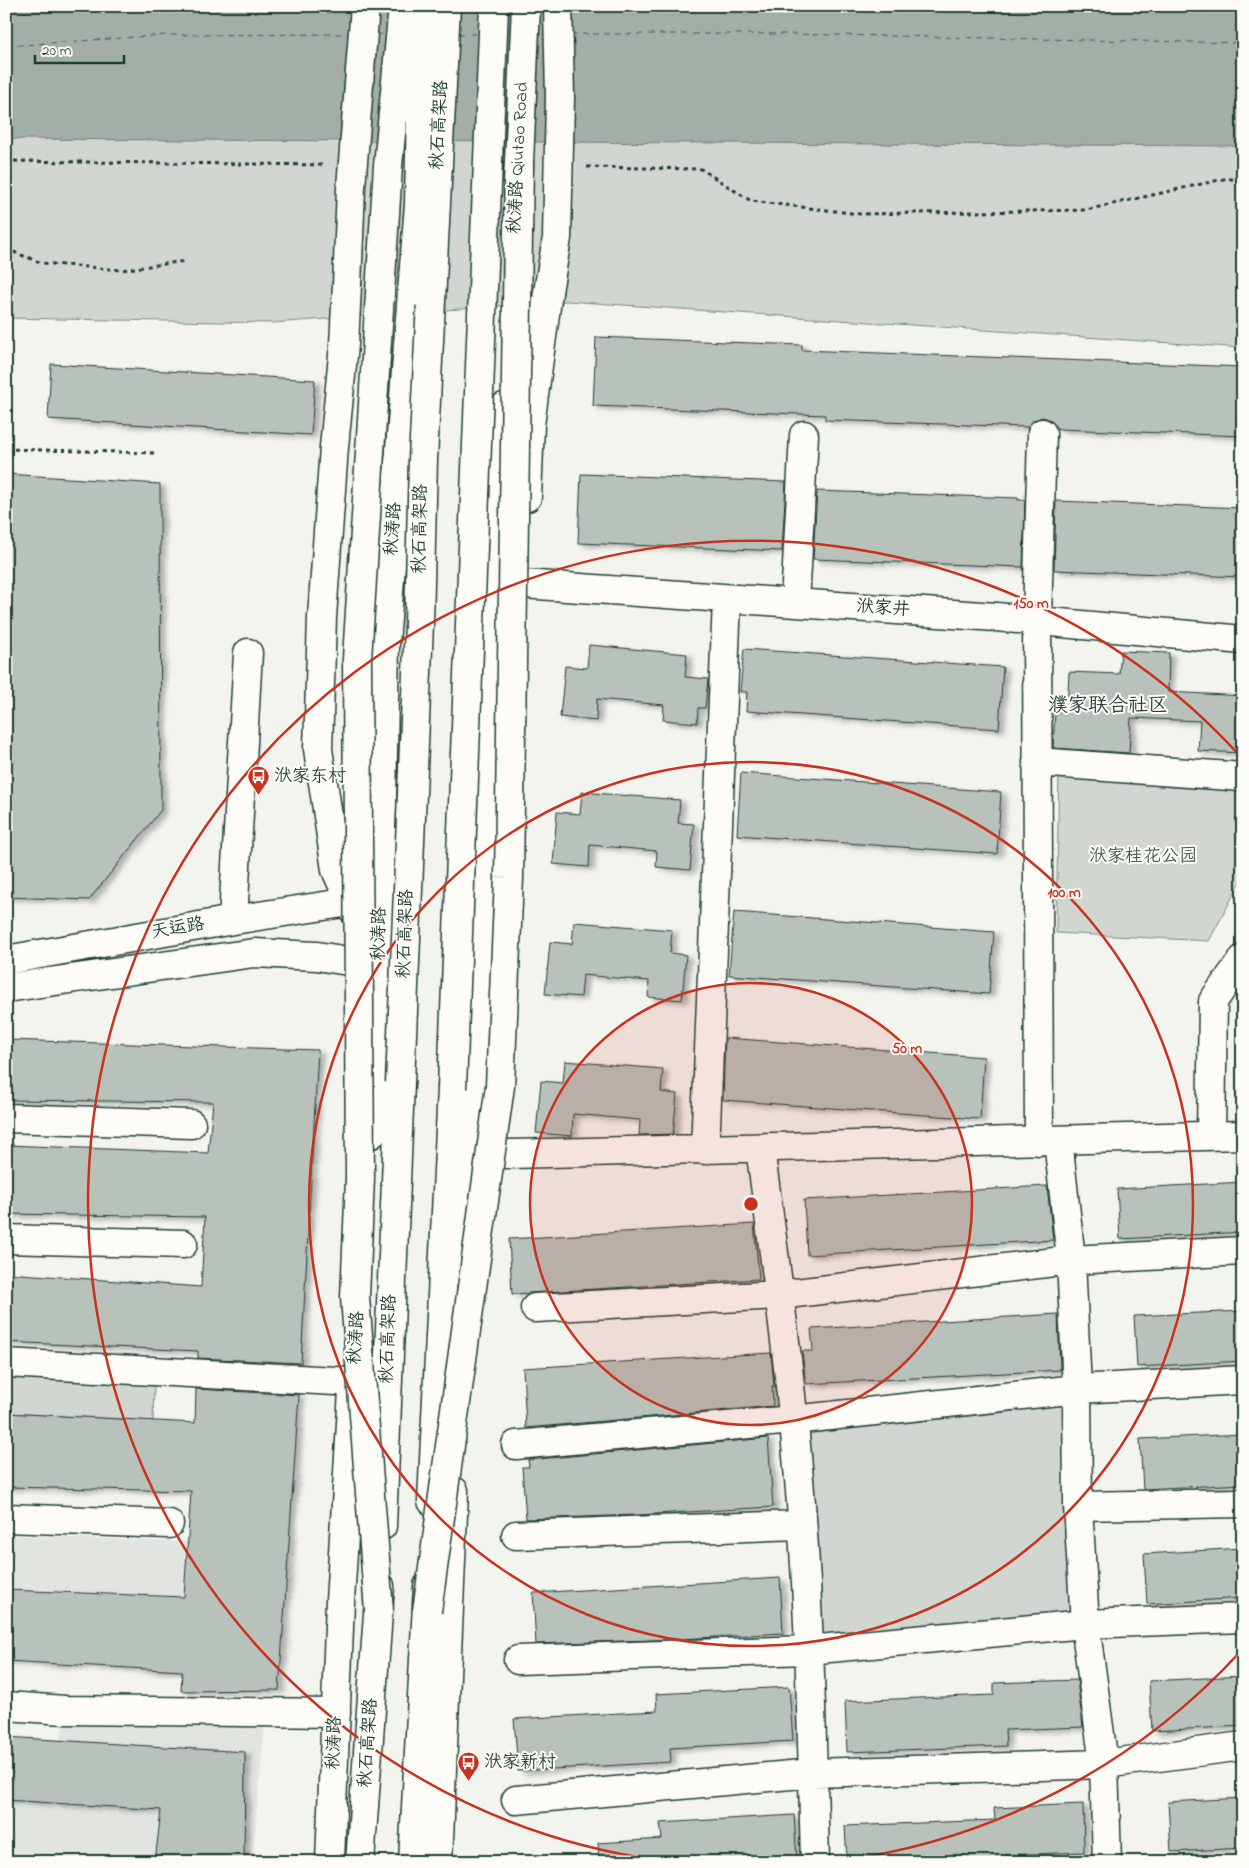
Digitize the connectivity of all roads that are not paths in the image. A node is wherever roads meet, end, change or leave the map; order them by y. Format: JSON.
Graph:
{"nodes":[{"id":1,"x":365,"y":6,"type":"edge"},
{"id":2,"x":403,"y":6,"type":"edge"},
{"id":3,"x":423,"y":6,"type":"edge"},
{"id":4,"x":446,"y":6,"type":"edge"},
{"id":5,"x":494,"y":6,"type":"edge"},
{"id":6,"x":526,"y":6,"type":"edge"},
{"id":7,"x":558,"y":6,"type":"edge"},
{"id":8,"x":519,"y":161,"type":"junction"},
{"id":9,"x":1042,"y":433,"type":"dead end"},
{"id":10,"x":804,"y":435,"type":"dead end"},
{"id":11,"x":523,"y":584,"type":"junction"},
{"id":12,"x":727,"y":599,"type":"junction"},
{"id":13,"x":795,"y":603,"type":"junction"},
{"id":14,"x":1037,"y":621,"type":"junction"},
{"id":15,"x":1243,"y":640,"type":"edge"},
{"id":16,"x":248,"y":653,"type":"dead end"},
{"id":17,"x":1037,"y":762,"type":"junction"},
{"id":18,"x":1243,"y":777,"type":"edge"},
{"id":19,"x":350,"y":902,"type":"junction"},
{"id":20,"x":483,"y":913,"type":"junction"},
{"id":21,"x":233,"y":920,"type":"junction"},
{"id":22,"x":6,"y":960,"type":"edge"},
{"id":23,"x":1242,"y":960,"type":"edge"},
{"id":24,"x":380,"y":966,"type":"junction"},
{"id":25,"x":6,"y":988,"type":"edge"},
{"id":26,"x":6,"y":1118,"type":"edge"},
{"id":27,"x":191,"y":1124,"type":"dead end"},
{"id":28,"x":1211,"y":1136,"type":"junction"},
{"id":29,"x":1243,"y":1136,"type":"edge"},
{"id":30,"x":1048,"y":1141,"type":"junction"},
{"id":31,"x":760,"y":1148,"type":"junction"},
{"id":32,"x":705,"y":1150,"type":"junction"},
{"id":33,"x":469,"y":1155,"type":"junction"},
{"id":34,"x":6,"y":1239,"type":"edge"},
{"id":35,"x":183,"y":1244,"type":"dead end"},
{"id":36,"x":1243,"y":1251,"type":"edge"},
{"id":37,"x":1070,"y":1260,"type":"junction"},
{"id":38,"x":779,"y":1295,"type":"junction"},
{"id":39,"x":535,"y":1308,"type":"dead end"},
{"id":40,"x":6,"y":1363,"type":"edge"},
{"id":41,"x":1243,"y":1380,"type":"edge"},
{"id":42,"x":354,"y":1382,"type":"junction"},
{"id":43,"x":1077,"y":1388,"type":"junction"},
{"id":44,"x":794,"y":1420,"type":"junction"},
{"id":45,"x":516,"y":1445,"type":"dead end"},
{"id":46,"x":1243,"y":1503,"type":"edge"},
{"id":47,"x":1078,"y":1506,"type":"junction"},
{"id":48,"x":6,"y":1518,"type":"edge"},
{"id":49,"x":169,"y":1524,"type":"dead end"},
{"id":50,"x":802,"y":1525,"type":"junction"},
{"id":51,"x":516,"y":1535,"type":"dead end"},
{"id":52,"x":378,"y":1611,"type":"junction"},
{"id":53,"x":427,"y":1611,"type":"junction"},
{"id":54,"x":1243,"y":1618,"type":"edge"},
{"id":55,"x":1085,"y":1624,"type":"junction"},
{"id":56,"x":808,"y":1650,"type":"junction"},
{"id":57,"x":518,"y":1660,"type":"dead end"},
{"id":58,"x":6,"y":1706,"type":"edge"},
{"id":59,"x":336,"y":1713,"type":"junction"},
{"id":60,"x":1243,"y":1746,"type":"edge"},
{"id":61,"x":1104,"y":1764,"type":"junction"},
{"id":62,"x":813,"y":1773,"type":"junction"},
{"id":63,"x":516,"y":1800,"type":"dead end"},
{"id":64,"x":330,"y":1862,"type":"edge"},
{"id":65,"x":360,"y":1862,"type":"edge"},
{"id":66,"x":414,"y":1862,"type":"edge"},
{"id":67,"x":438,"y":1862,"type":"edge"},
{"id":68,"x":815,"y":1862,"type":"edge"},
{"id":69,"x":1107,"y":1862,"type":"edge"}],
"edges":[{"from":1,"to":19,"type":"main road","bridge":true},
{"from":2,"to":52,"type":"main road","bridge":true},
{"from":3,"to":24,"type":"main road","name":"秋涛路","bridge":true},
{"from":4,"to":52,"type":"main road","name":"秋石高架路","bridge":true},
{"from":5,"to":53,"type":"main road","bridge":true},
{"from":6,"to":8,"type":"main road","name":"秋涛路 Qiutao Road","bridge":true},
{"from":7,"to":11,"type":"main road","bridge":true},
{"from":8,"to":20,"type":"main road","name":"秋涛路 Qiutao Road","bridge":true},
{"from":8,"to":53,"type":"main road","bridge":true},
{"from":9,"to":14,"type":"main road"},
{"from":10,"to":13,"type":"main road"},
{"from":11,"to":12,"type":"main road","name":"洑家井"},
{"from":11,"to":20,"type":"main road"},
{"from":12,"to":13,"type":"main road","name":"洑家井"},
{"from":12,"to":32,"type":"main road"},
{"from":13,"to":14,"type":"main road","name":"洑家井"},
{"from":14,"to":15,"type":"main road","name":"洑家井"},
{"from":14,"to":17,"type":"main road"},
{"from":16,"to":21,"type":"main road"},
{"from":17,"to":18,"type":"main road"},
{"from":17,"to":30,"type":"main road"},
{"from":19,"to":21,"type":"main road","name":"天运路"},
{"from":19,"to":24,"type":"main road"},
{"from":20,"to":33,"type":"main road"},
{"from":21,"to":22,"type":"main road","name":"天运路"},
{"from":23,"to":28,"type":"main road"},
{"from":24,"to":25,"type":"main road"},
{"from":24,"to":42,"type":"main road","name":"秋涛路"},
{"from":26,"to":27,"type":"main road"},
{"from":28,"to":29,"type":"main road"},
{"from":28,"to":30,"type":"main road"},
{"from":30,"to":31,"type":"main road"},
{"from":30,"to":37,"type":"main road"},
{"from":31,"to":32,"type":"main road"},
{"from":31,"to":38,"type":"main road"},
{"from":32,"to":33,"type":"main road"},
{"from":33,"to":67,"type":"main road"},
{"from":34,"to":35,"type":"main road"},
{"from":36,"to":37,"type":"main road"},
{"from":37,"to":38,"type":"main road"},
{"from":37,"to":43,"type":"main road"},
{"from":38,"to":39,"type":"main road"},
{"from":38,"to":44,"type":"main road"},
{"from":40,"to":42,"type":"main road"},
{"from":41,"to":43,"type":"main road"},
{"from":42,"to":59,"type":"main road","name":"秋涛路"},
{"from":43,"to":44,"type":"main road"},
{"from":43,"to":47,"type":"main road"},
{"from":44,"to":45,"type":"main road"},
{"from":44,"to":50,"type":"main road"},
{"from":46,"to":47,"type":"main road"},
{"from":47,"to":55,"type":"main road"},
{"from":48,"to":49,"type":"main road"},
{"from":50,"to":51,"type":"main road"},
{"from":50,"to":56,"type":"main road"},
{"from":52,"to":65,"type":"main road","name":"秋石高架路"},
{"from":53,"to":66,"type":"main road"},
{"from":54,"to":55,"type":"main road"},
{"from":55,"to":56,"type":"main road"},
{"from":55,"to":61,"type":"main road"},
{"from":56,"to":57,"type":"main road"},
{"from":56,"to":62,"type":"main road"},
{"from":58,"to":59,"type":"main road"},
{"from":59,"to":64,"type":"main road","name":"秋涛路"},
{"from":60,"to":61,"type":"main road"},
{"from":61,"to":62,"type":"main road"},
{"from":61,"to":69,"type":"main road"},
{"from":62,"to":63,"type":"main road"},
{"from":62,"to":68,"type":"main road"}]}
